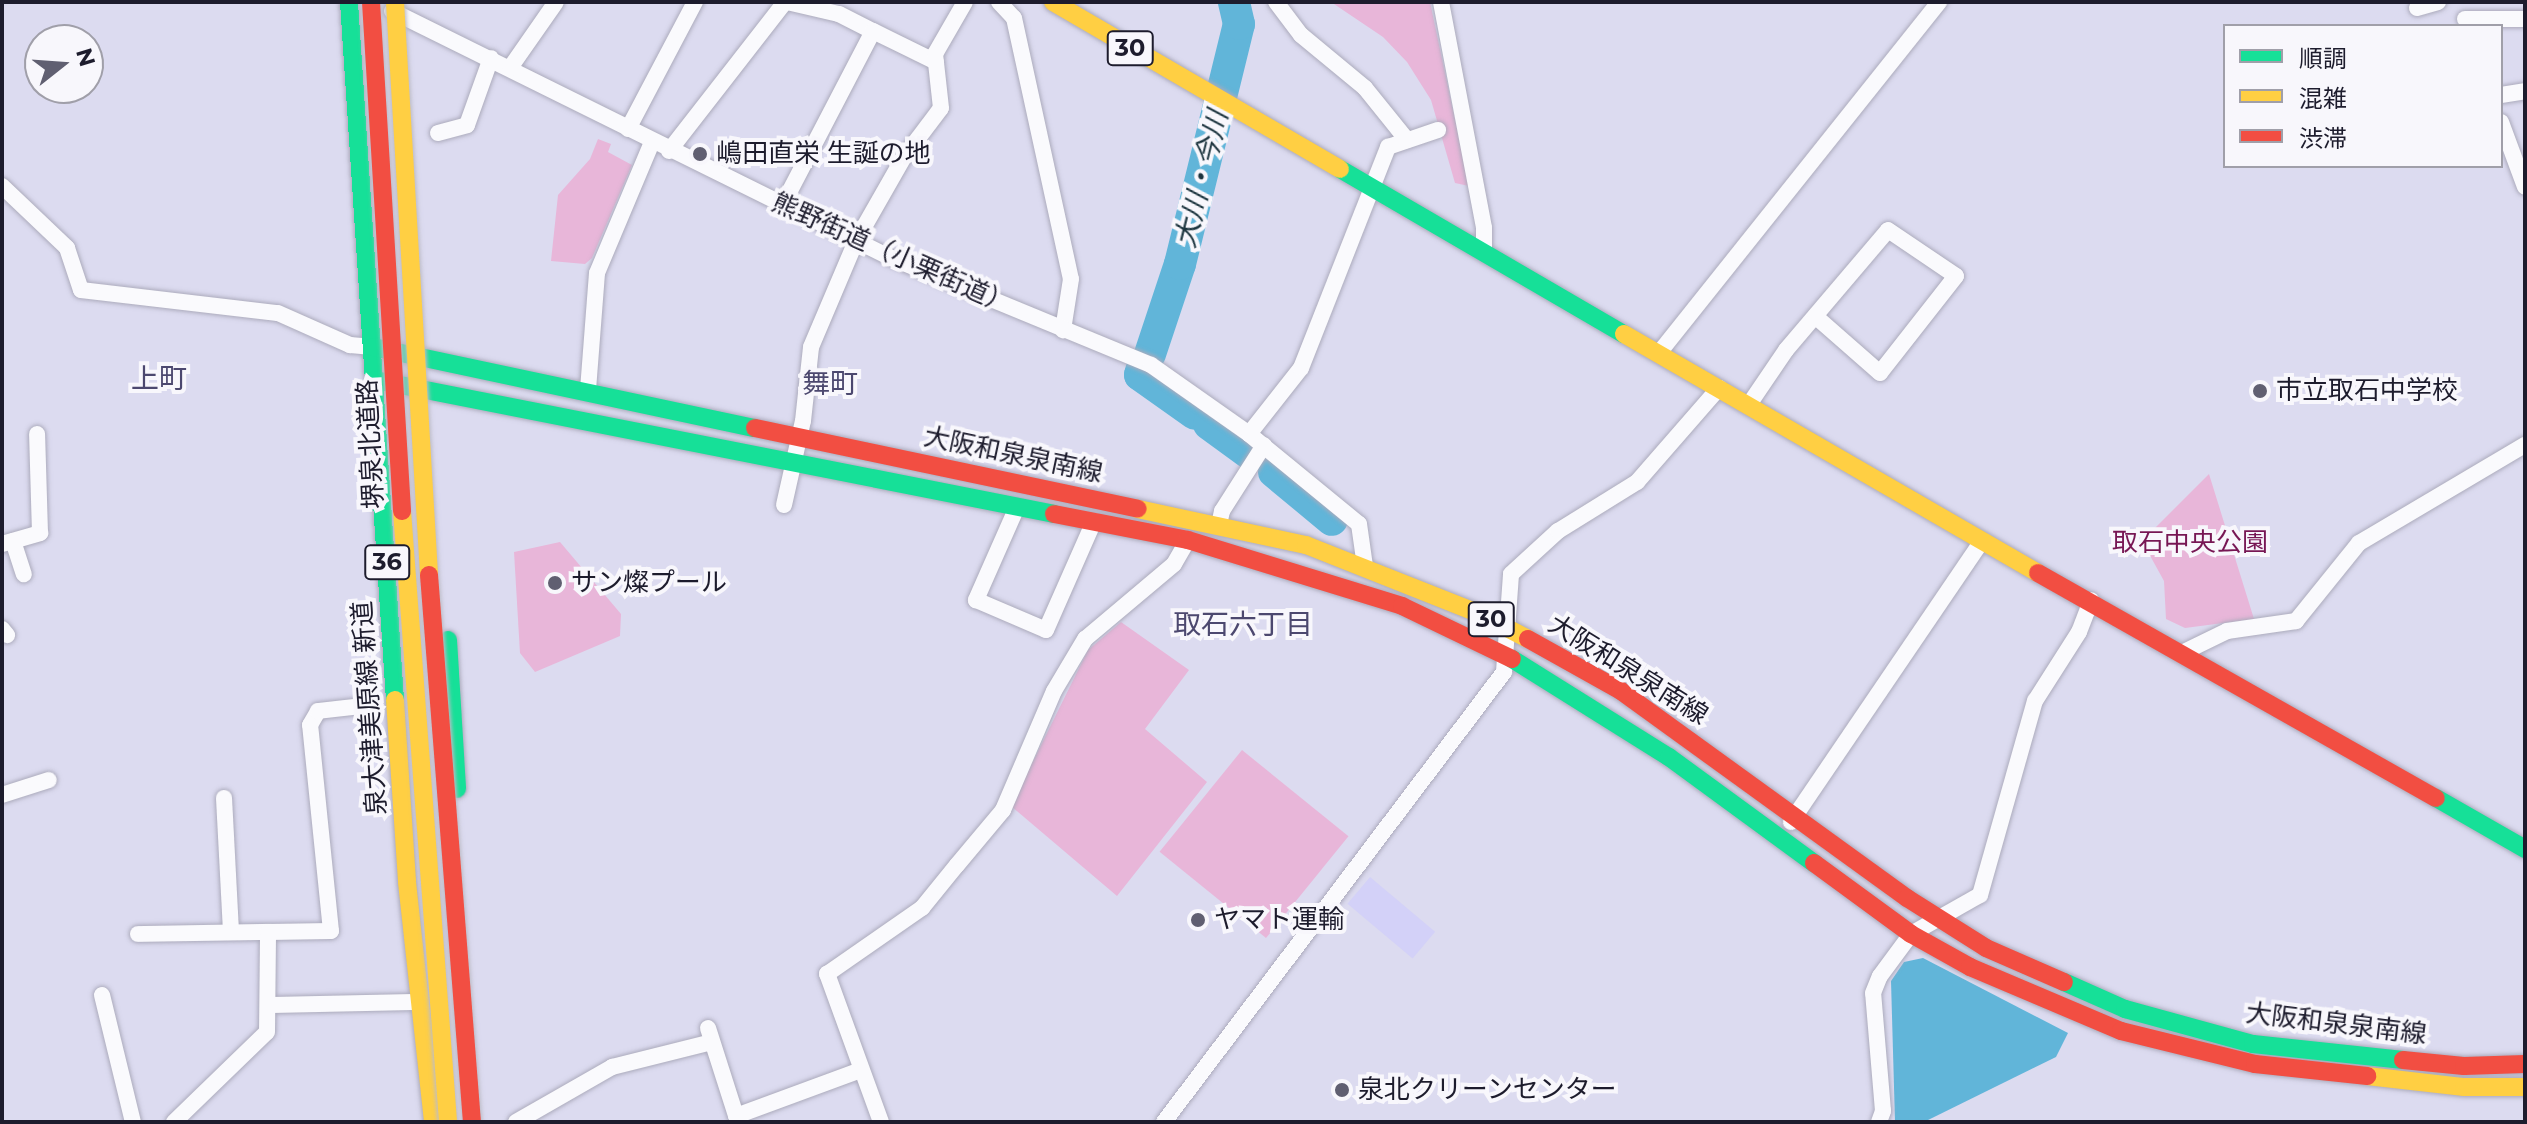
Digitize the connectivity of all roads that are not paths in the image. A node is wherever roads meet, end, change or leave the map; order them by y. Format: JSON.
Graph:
{"nodes":[{"id":1,"x":349,"y":2,"type":"edge"},
{"id":2,"x":370,"y":2,"type":"edge"},
{"id":3,"x":395,"y":2,"type":"edge"},
{"id":4,"x":556,"y":2,"type":"edge"},
{"id":5,"x":695,"y":2,"type":"edge"},
{"id":6,"x":786,"y":2,"type":"edge"},
{"id":7,"x":965,"y":2,"type":"edge"},
{"id":8,"x":999,"y":2,"type":"edge"},
{"id":9,"x":1053,"y":2,"type":"edge"},
{"id":10,"x":1276,"y":2,"type":"edge"},
{"id":11,"x":1441,"y":2,"type":"edge"},
{"id":12,"x":1939,"y":2,"type":"edge"},
{"id":13,"x":2438,"y":2,"type":"edge"},
{"id":14,"x":2417,"y":8,"type":"dead end"},
{"id":15,"x":410,"y":10,"type":"edge"},
{"id":16,"x":2464,"y":16,"type":"edge"},
{"id":17,"x":2523,"y":19,"type":"edge"},
{"id":18,"x":873,"y":31,"type":"junction"},
{"id":19,"x":491,"y":58,"type":"junction"},
{"id":20,"x":936,"y":62,"type":"junction"},
{"id":21,"x":510,"y":68,"type":"junction"},
{"id":22,"x":2525,"y":91,"type":"edge"},
{"id":23,"x":2503,"y":95,"type":"edge"},
{"id":24,"x":2503,"y":127,"type":"edge"},
{"id":25,"x":628,"y":129,"type":"junction"},
{"id":26,"x":1438,"y":130,"type":"dead end"},
{"id":27,"x":438,"y":133,"type":"dead end"},
{"id":28,"x":1407,"y":140,"type":"junction"},
{"id":29,"x":652,"y":142,"type":"junction"},
{"id":30,"x":669,"y":151,"type":"junction"},
{"id":31,"x":2,"y":186,"type":"edge"},
{"id":32,"x":2525,"y":187,"type":"edge"},
{"id":33,"x":1369,"y":188,"type":"junction"},
{"id":34,"x":782,"y":206,"type":"junction"},
{"id":35,"x":856,"y":241,"type":"junction"},
{"id":36,"x":1484,"y":253,"type":"junction"},
{"id":37,"x":1815,"y":316,"type":"junction"},
{"id":38,"x":1063,"y":330,"type":"junction"},
{"id":39,"x":373,"y":347,"type":"junction"},
{"id":40,"x":1659,"y":353,"type":"junction"},
{"id":41,"x":431,"y":359,"type":"junction"},
{"id":42,"x":375,"y":380,"type":"junction"},
{"id":43,"x":1719,"y":388,"type":"junction"},
{"id":44,"x":432,"y":390,"type":"junction"},
{"id":45,"x":588,"y":390,"type":"junction"},
{"id":46,"x":1748,"y":406,"type":"junction"},
{"id":47,"x":37,"y":434,"type":"dead end"},
{"id":48,"x":1249,"y":434,"type":"junction"},
{"id":49,"x":800,"y":437,"type":"junction"},
{"id":50,"x":1264,"y":445,"type":"junction"},
{"id":51,"x":2525,"y":445,"type":"edge"},
{"id":52,"x":795,"y":463,"type":"junction"},
{"id":53,"x":784,"y":505,"type":"dead end"},
{"id":54,"x":1017,"y":507,"type":"junction"},
{"id":55,"x":1094,"y":521,"type":"junction"},
{"id":56,"x":1219,"y":525,"type":"junction"},
{"id":57,"x":1188,"y":540,"type":"junction"},
{"id":58,"x":7,"y":542,"type":"edge"},
{"id":59,"x":1981,"y":542,"type":"junction"},
{"id":60,"x":1365,"y":566,"type":"junction"},
{"id":61,"x":24,"y":574,"type":"dead end"},
{"id":62,"x":2091,"y":600,"type":"junction"},
{"id":63,"x":1503,"y":625,"type":"junction"},
{"id":64,"x":2184,"y":652,"type":"junction"},
{"id":65,"x":1504,"y":653,"type":"junction"},
{"id":66,"x":371,"y":705,"type":"dead end"},
{"id":67,"x":49,"y":780,"type":"dead end"},
{"id":68,"x":4,"y":792,"type":"edge"},
{"id":69,"x":224,"y":798,"type":"dead end"},
{"id":70,"x":1795,"y":817,"type":"junction"},
{"id":71,"x":1778,"y":837,"type":"junction"},
{"id":72,"x":2525,"y":849,"type":"edge"},
{"id":73,"x":1941,"y":918,"type":"junction"},
{"id":74,"x":231,"y":932,"type":"junction"},
{"id":75,"x":268,"y":932,"type":"junction"},
{"id":76,"x":138,"y":934,"type":"dead end"},
{"id":77,"x":1911,"y":934,"type":"junction"},
{"id":78,"x":102,"y":995,"type":"dead end"},
{"id":79,"x":417,"y":1002,"type":"junction"},
{"id":80,"x":268,"y":1005,"type":"junction"},
{"id":81,"x":2525,"y":1064,"type":"edge"},
{"id":82,"x":861,"y":1070,"type":"junction"},
{"id":83,"x":2525,"y":1087,"type":"edge"},
{"id":84,"x":747,"y":1117,"type":"edge"},
{"id":85,"x":133,"y":1122,"type":"edge"},
{"id":86,"x":174,"y":1122,"type":"edge"},
{"id":87,"x":433,"y":1122,"type":"edge"},
{"id":88,"x":448,"y":1122,"type":"edge"},
{"id":89,"x":472,"y":1122,"type":"edge"},
{"id":90,"x":487,"y":1122,"type":"edge"},
{"id":91,"x":516,"y":1122,"type":"edge"},
{"id":92,"x":881,"y":1122,"type":"edge"},
{"id":93,"x":1164,"y":1122,"type":"edge"},
{"id":94,"x":1879,"y":1122,"type":"edge"}],
"edges":[{"from":1,"to":39,"type":"main road","name":"泉大津美原線 新道","number":"36"},
{"from":2,"to":15,"type":"street"},
{"from":2,"to":88,"type":"main road","name":"堺泉北道路","bridge":true},
{"from":3,"to":89,"type":"main road","name":"堺泉北道路","bridge":true},
{"from":4,"to":21,"type":"street"},
{"from":5,"to":25,"type":"street"},
{"from":6,"to":18,"type":"street"},
{"from":6,"to":30,"type":"street"},
{"from":7,"to":20,"type":"street"},
{"from":8,"to":38,"type":"street"},
{"from":9,"to":33,"type":"main road","number":"30"},
{"from":10,"to":28,"type":"street"},
{"from":11,"to":36,"type":"street"},
{"from":12,"to":40,"type":"street"},
{"from":13,"to":14,"type":"street"},
{"from":15,"to":19,"type":"street"},
{"from":15,"to":41,"type":"main road","number":"36"},
{"from":16,"to":17,"type":"street"},
{"from":18,"to":20,"type":"street"},
{"from":18,"to":34,"type":"street"},
{"from":19,"to":21,"type":"street"},
{"from":19,"to":27,"type":"street"},
{"from":20,"to":35,"type":"street"},
{"from":21,"to":25,"type":"street"},
{"from":22,"to":23,"type":"street"},
{"from":24,"to":32,"type":"street"},
{"from":25,"to":29,"type":"street","name":"熊野街道（小栗街道）"},
{"from":26,"to":28,"type":"street"},
{"from":28,"to":33,"type":"street"},
{"from":29,"to":30,"type":"street","name":"熊野街道（小栗街道）"},
{"from":29,"to":45,"type":"street"},
{"from":30,"to":34,"type":"street","name":"熊野街道（小栗街道）"},
{"from":31,"to":39,"type":"street"},
{"from":33,"to":36,"type":"main road","number":"30"},
{"from":33,"to":48,"type":"street"},
{"from":34,"to":35,"type":"street","name":"熊野街道（小栗街道）"},
{"from":35,"to":38,"type":"street","name":"熊野街道（小栗街道）"},
{"from":35,"to":49,"type":"street"},
{"from":36,"to":40,"type":"main road","number":"30"},
{"from":37,"to":37,"type":"street"},
{"from":37,"to":46,"type":"street"},
{"from":38,"to":48,"type":"street","name":"熊野街道（小栗街道）"},
{"from":39,"to":41,"type":"main road","name":"大阪和泉泉南線","number":"30"},
{"from":39,"to":42,"type":"main road","name":"泉大津美原線 新道","number":"36"},
{"from":40,"to":43,"type":"main road","number":"30"},
{"from":41,"to":44,"type":"main road","number":"36"},
{"from":41,"to":45,"type":"main road","name":"大阪和泉泉南線","number":"30"},
{"from":42,"to":44,"type":"main road","name":"大阪和泉泉南線","number":"30"},
{"from":42,"to":79,"type":"main road","name":"泉大津美原線 新道","number":"36"},
{"from":43,"to":46,"type":"main road","number":"30"},
{"from":43,"to":63,"type":"street"},
{"from":44,"to":52,"type":"main road","name":"大阪和泉泉南線","number":"30"},
{"from":44,"to":90,"type":"main road","number":"36"},
{"from":45,"to":49,"type":"main road","name":"大阪和泉泉南線","number":"30"},
{"from":46,"to":59,"type":"main road","number":"30"},
{"from":47,"to":58,"type":"street"},
{"from":48,"to":50,"type":"street","name":"熊野街道（小栗街道）"},
{"from":49,"to":52,"type":"street"},
{"from":49,"to":56,"type":"main road","name":"大阪和泉泉南線","number":"30"},
{"from":50,"to":56,"type":"street"},
{"from":50,"to":60,"type":"street","name":"熊野街道（小栗街道）"},
{"from":51,"to":64,"type":"street"},
{"from":52,"to":53,"type":"street"},
{"from":52,"to":54,"type":"main road","name":"大阪和泉泉南線","number":"30"},
{"from":54,"to":55,"type":"main road","name":"大阪和泉泉南線","number":"30"},
{"from":54,"to":55,"type":"street"},
{"from":55,"to":57,"type":"main road","name":"大阪和泉泉南線","number":"30"},
{"from":56,"to":60,"type":"main road","name":"大阪和泉泉南線","number":"30"},
{"from":57,"to":65,"type":"main road","name":"大阪和泉泉南線","number":"30"},
{"from":57,"to":82,"type":"street"},
{"from":58,"to":61,"type":"street"},
{"from":59,"to":62,"type":"main road","number":"30"},
{"from":59,"to":70,"type":"street"},
{"from":60,"to":63,"type":"main road","name":"大阪和泉泉南線","number":"30"},
{"from":62,"to":64,"type":"main road","number":"30"},
{"from":62,"to":73,"type":"street"},
{"from":63,"to":65,"type":"street"},
{"from":63,"to":70,"type":"main road","name":"大阪和泉泉南線","number":"30"},
{"from":64,"to":72,"type":"main road","number":"30"},
{"from":65,"to":71,"type":"main road","name":"大阪和泉泉南線","number":"30"},
{"from":65,"to":93,"type":"street"},
{"from":66,"to":75,"type":"street"},
{"from":67,"to":68,"type":"street"},
{"from":69,"to":74,"type":"street"},
{"from":70,"to":71,"type":"street"},
{"from":70,"to":73,"type":"main road","name":"大阪和泉泉南線","number":"30"},
{"from":71,"to":77,"type":"main road","name":"大阪和泉泉南線","number":"30"},
{"from":73,"to":77,"type":"street"},
{"from":73,"to":81,"type":"main road","name":"大阪和泉泉南線","number":"30"},
{"from":74,"to":75,"type":"street"},
{"from":74,"to":76,"type":"street"},
{"from":75,"to":80,"type":"street"},
{"from":77,"to":83,"type":"main road","name":"大阪和泉泉南線","number":"30"},
{"from":77,"to":94,"type":"street"},
{"from":78,"to":85,"type":"street"},
{"from":79,"to":80,"type":"street"},
{"from":79,"to":87,"type":"main road","name":"泉大津美原線 新道","number":"36"},
{"from":80,"to":86,"type":"street"},
{"from":82,"to":84,"type":"street"},
{"from":82,"to":92,"type":"street"},
{"from":84,"to":91,"type":"street"}]}
